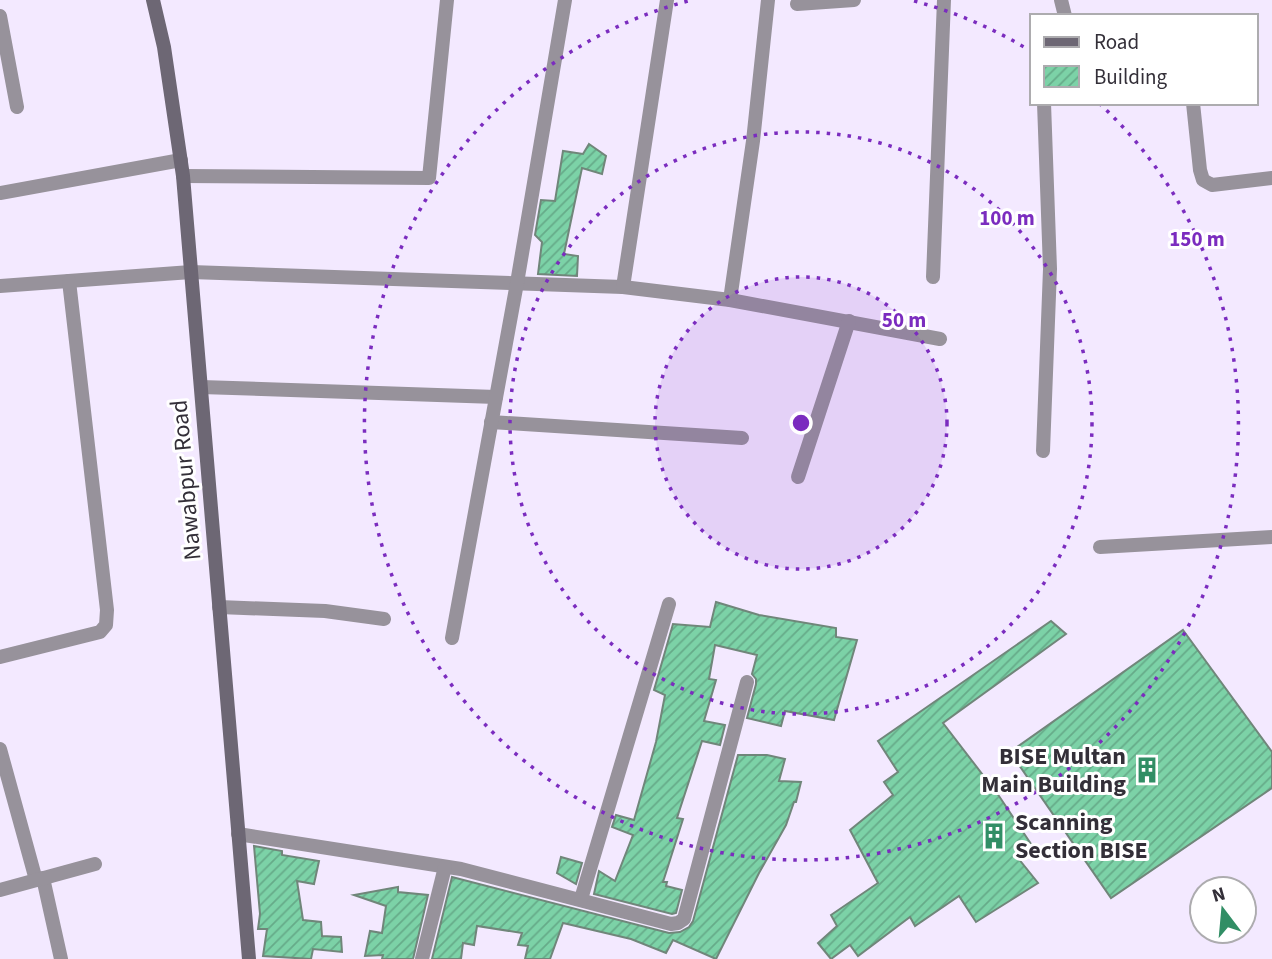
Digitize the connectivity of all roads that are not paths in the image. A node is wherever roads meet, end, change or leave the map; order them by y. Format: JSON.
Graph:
{"nodes":[{"id":1,"x":153,"y":0,"type":"edge"},
{"id":2,"x":447,"y":0,"type":"edge"},
{"id":3,"x":565,"y":0,"type":"edge"},
{"id":4,"x":667,"y":0,"type":"edge"},
{"id":5,"x":768,"y":0,"type":"edge"},
{"id":6,"x":854,"y":0,"type":"edge"},
{"id":7,"x":944,"y":0,"type":"edge"},
{"id":8,"x":797,"y":4,"type":"dead end"},
{"id":9,"x":0,"y":16,"type":"edge"},
{"id":10,"x":1044,"y":105,"type":"edge"},
{"id":11,"x":1193,"y":105,"type":"edge"},
{"id":12,"x":17,"y":107,"type":"dead end"},
{"id":13,"x":181,"y":160,"type":"junction"},
{"id":14,"x":183,"y":176,"type":"junction"},
{"id":15,"x":1272,"y":178,"type":"edge"},
{"id":16,"x":0,"y":193,"type":"edge"},
{"id":17,"x":191,"y":272,"type":"junction"},
{"id":18,"x":933,"y":276,"type":"dead end"},
{"id":19,"x":69,"y":281,"type":"junction"},
{"id":20,"x":517,"y":283,"type":"junction"},
{"id":21,"x":0,"y":286,"type":"edge"},
{"id":22,"x":623,"y":286,"type":"junction"},
{"id":23,"x":730,"y":300,"type":"junction"},
{"id":24,"x":849,"y":321,"type":"junction"},
{"id":25,"x":940,"y":339,"type":"dead end"},
{"id":26,"x":201,"y":387,"type":"junction"},
{"id":27,"x":496,"y":397,"type":"junction"},
{"id":28,"x":491,"y":422,"type":"junction"},
{"id":29,"x":742,"y":438,"type":"dead end"},
{"id":30,"x":1043,"y":451,"type":"dead end"},
{"id":31,"x":798,"y":477,"type":"dead end"},
{"id":32,"x":1272,"y":537,"type":"edge"},
{"id":33,"x":1100,"y":547,"type":"dead end"},
{"id":34,"x":669,"y":604,"type":"dead end"},
{"id":35,"x":219,"y":607,"type":"junction"},
{"id":36,"x":384,"y":619,"type":"dead end"},
{"id":37,"x":452,"y":638,"type":"dead end"},
{"id":38,"x":0,"y":657,"type":"edge"},
{"id":39,"x":747,"y":682,"type":"dead end"},
{"id":40,"x":0,"y":748,"type":"edge"},
{"id":41,"x":238,"y":834,"type":"junction"},
{"id":42,"x":95,"y":864,"type":"dead end"},
{"id":43,"x":445,"y":867,"type":"junction"},
{"id":44,"x":40,"y":879,"type":"junction"},
{"id":45,"x":0,"y":890,"type":"edge"},
{"id":46,"x":581,"y":900,"type":"junction"},
{"id":47,"x":61,"y":959,"type":"edge"},
{"id":48,"x":249,"y":959,"type":"edge"},
{"id":49,"x":422,"y":959,"type":"edge"}],
"edges":[{"from":1,"to":13,"type":"street","name":"Nawabpur Road"},
{"from":2,"to":14,"type":"street"},
{"from":3,"to":20,"type":"street"},
{"from":4,"to":22,"type":"street"},
{"from":5,"to":23,"type":"street"},
{"from":6,"to":8,"type":"street"},
{"from":7,"to":18,"type":"street"},
{"from":9,"to":12,"type":"street"},
{"from":10,"to":30,"type":"street"},
{"from":11,"to":15,"type":"street"},
{"from":13,"to":14,"type":"street","name":"Nawabpur Road"},
{"from":13,"to":16,"type":"street"},
{"from":14,"to":17,"type":"street","name":"Nawabpur Road"},
{"from":17,"to":19,"type":"street"},
{"from":17,"to":20,"type":"street"},
{"from":17,"to":26,"type":"street","name":"Nawabpur Road"},
{"from":19,"to":21,"type":"street"},
{"from":19,"to":38,"type":"street"},
{"from":20,"to":22,"type":"street"},
{"from":20,"to":27,"type":"street"},
{"from":22,"to":23,"type":"street"},
{"from":23,"to":24,"type":"street"},
{"from":24,"to":25,"type":"street"},
{"from":24,"to":31,"type":"street"},
{"from":26,"to":27,"type":"street"},
{"from":26,"to":35,"type":"street","name":"Nawabpur Road"},
{"from":27,"to":28,"type":"street"},
{"from":28,"to":29,"type":"street"},
{"from":28,"to":37,"type":"street"},
{"from":32,"to":33,"type":"street"},
{"from":34,"to":46,"type":"street"},
{"from":35,"to":36,"type":"street"},
{"from":35,"to":41,"type":"street","name":"Nawabpur Road"},
{"from":39,"to":46,"type":"street"},
{"from":40,"to":44,"type":"street"},
{"from":41,"to":43,"type":"street"},
{"from":41,"to":48,"type":"street","name":"Nawabpur Road"},
{"from":42,"to":44,"type":"street"},
{"from":43,"to":46,"type":"street"},
{"from":43,"to":49,"type":"street"},
{"from":44,"to":45,"type":"street"},
{"from":44,"to":47,"type":"street"}]}
